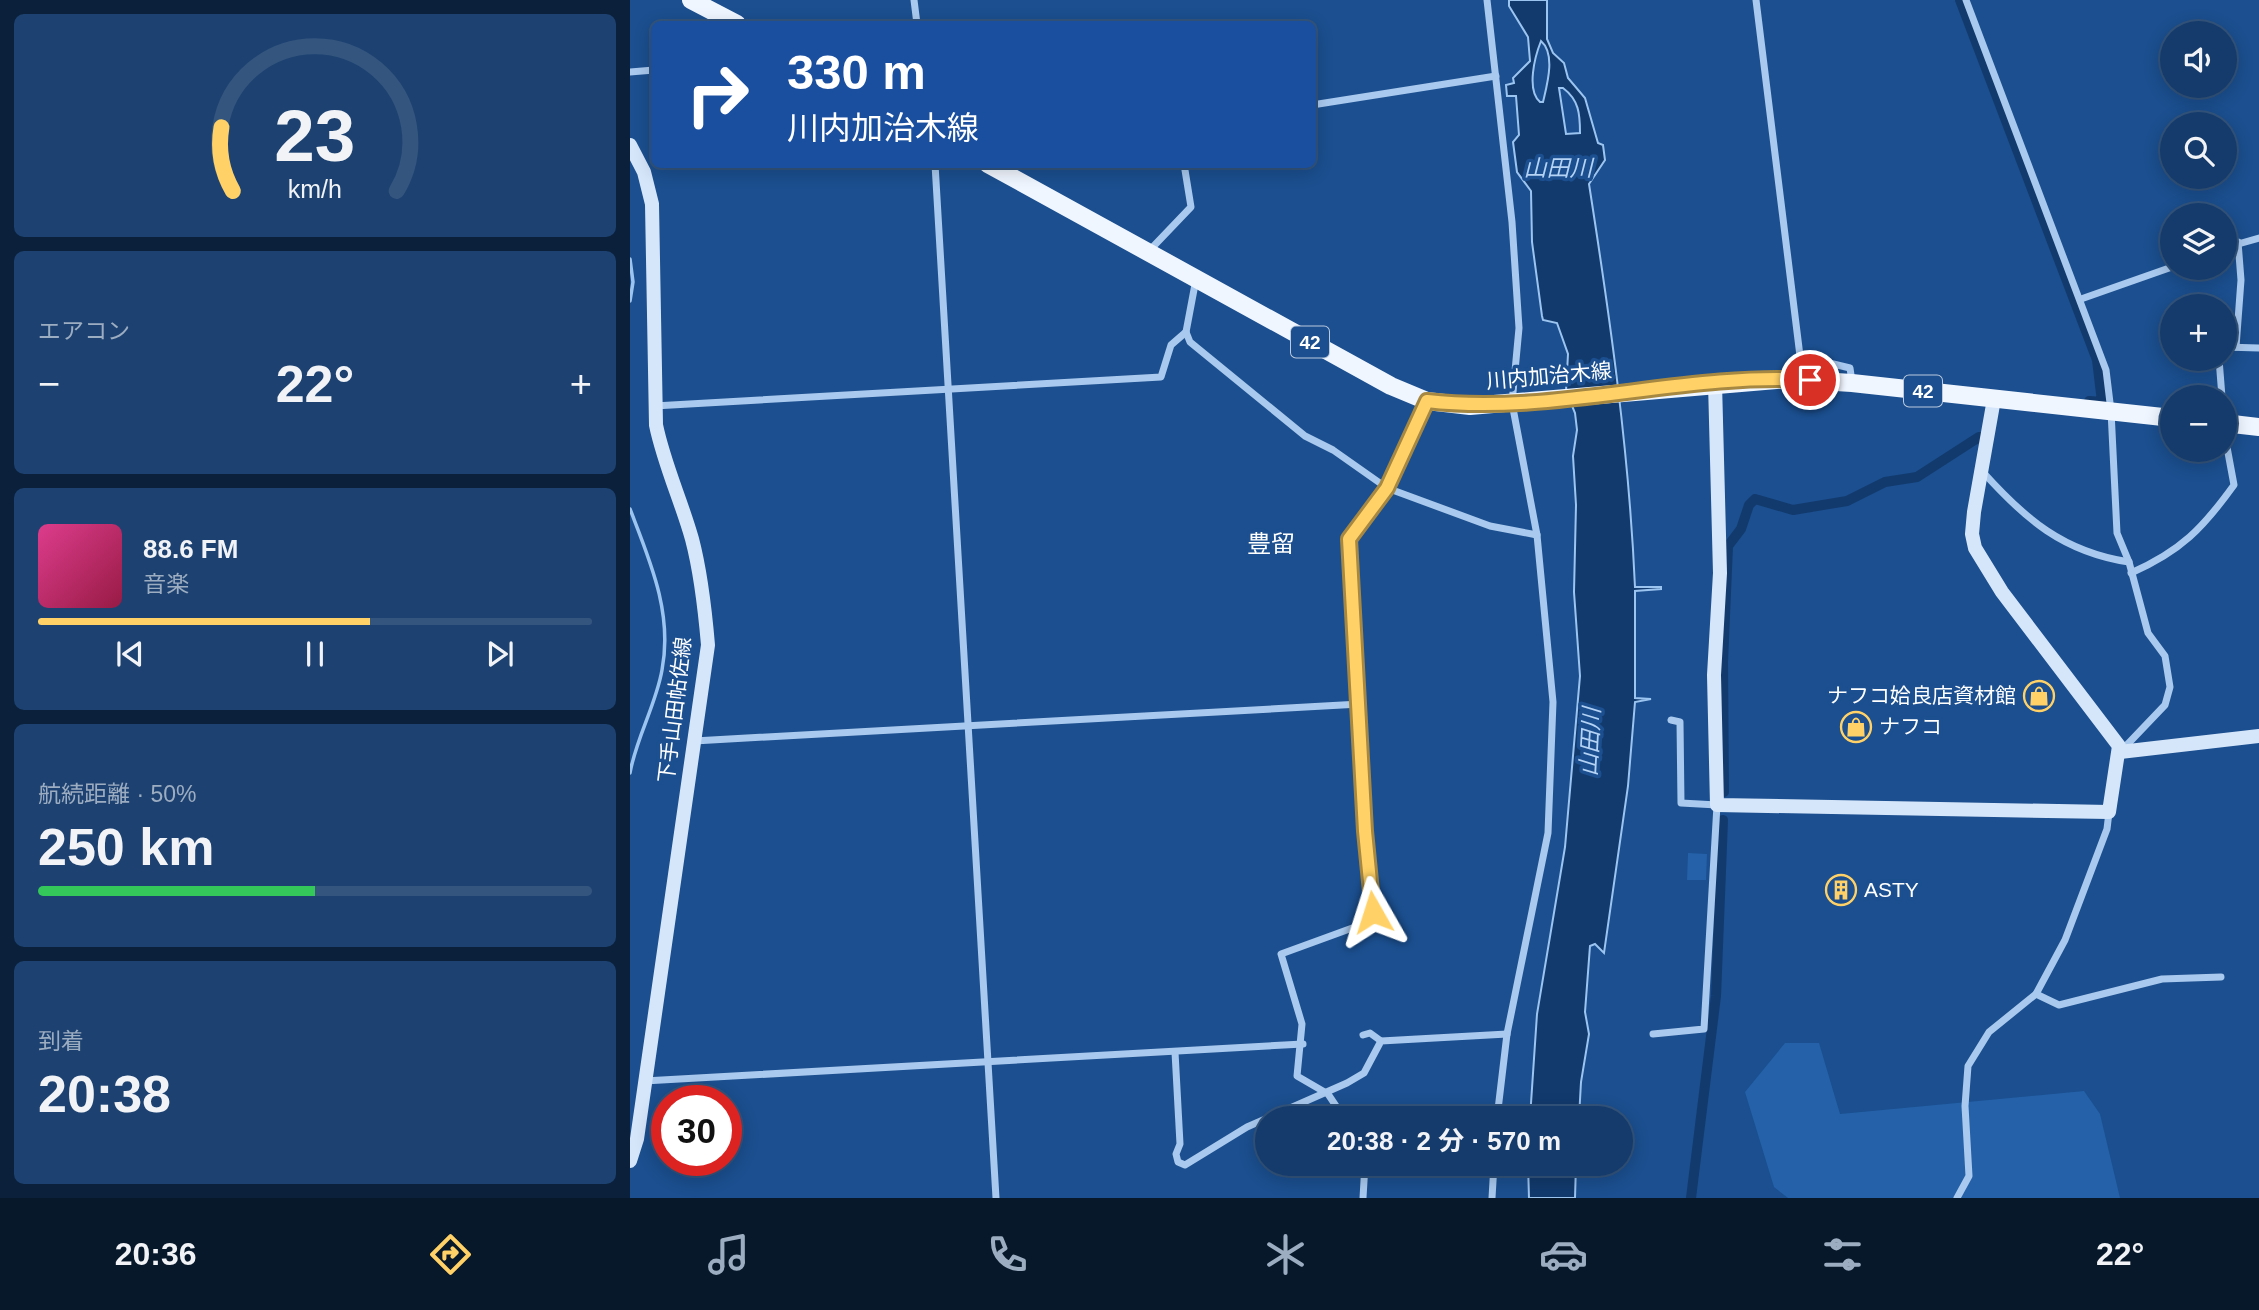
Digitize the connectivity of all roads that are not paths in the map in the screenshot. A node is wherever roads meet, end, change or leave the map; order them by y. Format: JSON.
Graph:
{"nodes":[{"id":1,"x":691,"y":0,"type":"edge"},
{"id":2,"x":914,"y":0,"type":"edge"},
{"id":3,"x":1487,"y":0,"type":"edge"},
{"id":4,"x":1756,"y":0,"type":"edge"},
{"id":5,"x":1966,"y":0,"type":"edge"},
{"id":6,"x":731,"y":21,"type":"edge"},
{"id":7,"x":918,"y":21,"type":"edge"},
{"id":8,"x":651,"y":70,"type":"edge"},
{"id":9,"x":630,"y":72,"type":"edge"},
{"id":10,"x":1496,"y":76,"type":"junction"},
{"id":11,"x":1316,"y":104,"type":"edge"},
{"id":12,"x":630,"y":145,"type":"edge"},
{"id":13,"x":935,"y":168,"type":"edge"},
{"id":14,"x":995,"y":168,"type":"edge"},
{"id":15,"x":1185,"y":168,"type":"edge"},
{"id":16,"x":2259,"y":238,"type":"edge"},
{"id":17,"x":2238,"y":242,"type":"joint"},
{"id":18,"x":1148,"y":253,"type":"junction"},
{"id":19,"x":2160,"y":271,"type":"edge"},
{"id":20,"x":1196,"y":278,"type":"junction"},
{"id":21,"x":2081,"y":299,"type":"junction"},
{"id":22,"x":1186,"y":332,"type":"junction"},
{"id":23,"x":2237,"y":334,"type":"edge"},
{"id":24,"x":2237,"y":347,"type":"edge"},
{"id":25,"x":2259,"y":348,"type":"edge"},
{"id":26,"x":1715,"y":383,"type":"junction"},
{"id":27,"x":1853,"y":383,"type":"junction"},
{"id":28,"x":947,"y":388,"type":"junction"},
{"id":29,"x":1994,"y":399,"type":"junction"},
{"id":30,"x":1427,"y":401,"type":"junction"},
{"id":31,"x":1515,"y":403,"type":"junction"},
{"id":32,"x":654,"y":406,"type":"junction"},
{"id":33,"x":2112,"y":411,"type":"junction"},
{"id":34,"x":2160,"y":417,"type":"edge"},
{"id":35,"x":2237,"y":424,"type":"edge"},
{"id":36,"x":2259,"y":427,"type":"edge"},
{"id":37,"x":2230,"y":462,"type":"edge"},
{"id":38,"x":1981,"y":471,"type":"junction"},
{"id":39,"x":1387,"y":488,"type":"junction"},
{"id":40,"x":1537,"y":535,"type":"junction"},
{"id":41,"x":2129,"y":562,"type":"junction"},
{"id":42,"x":2131,"y":573,"type":"junction"},
{"id":43,"x":1360,"y":704,"type":"junction"},
{"id":44,"x":1671,"y":720,"type":"dead end"},
{"id":45,"x":969,"y":728,"type":"junction"},
{"id":46,"x":2259,"y":736,"type":"edge"},
{"id":47,"x":693,"y":741,"type":"junction"},
{"id":48,"x":2120,"y":752,"type":"junction"},
{"id":49,"x":1717,"y":805,"type":"junction"},
{"id":50,"x":2109,"y":812,"type":"junction"},
{"id":51,"x":2221,"y":977,"type":"dead end"},
{"id":52,"x":2036,"y":994,"type":"junction"},
{"id":53,"x":1507,"y":1034,"type":"junction"},
{"id":54,"x":1653,"y":1034,"type":"dead end"},
{"id":55,"x":1363,"y":1035,"type":"dead end"},
{"id":56,"x":1381,"y":1041,"type":"junction"},
{"id":57,"x":1303,"y":1044,"type":"junction"},
{"id":58,"x":1175,"y":1052,"type":"junction"},
{"id":59,"x":988,"y":1061,"type":"junction"},
{"id":60,"x":643,"y":1081,"type":"junction"},
{"id":61,"x":1328,"y":1094,"type":"junction"},
{"id":62,"x":1336,"y":1106,"type":"edge"},
{"id":63,"x":1498,"y":1106,"type":"edge"},
{"id":64,"x":630,"y":1161,"type":"edge"},
{"id":65,"x":1364,"y":1176,"type":"edge"},
{"id":66,"x":1493,"y":1176,"type":"edge"},
{"id":67,"x":996,"y":1198,"type":"edge"},
{"id":68,"x":1363,"y":1198,"type":"edge"},
{"id":69,"x":1492,"y":1198,"type":"edge"},
{"id":70,"x":1957,"y":1198,"type":"edge"}],
"edges":[{"from":1,"to":6,"type":"main road"},
{"from":2,"to":7,"type":"street"},
{"from":3,"to":10,"type":"street"},
{"from":4,"to":27,"type":"street"},
{"from":5,"to":21,"type":"street"},
{"from":8,"to":9,"type":"street"},
{"from":10,"to":11,"type":"street"},
{"from":10,"to":31,"type":"street"},
{"from":12,"to":32,"type":"street","name":"下手山田帖佐線"},
{"from":13,"to":28,"type":"street"},
{"from":14,"to":18,"type":"main road","name":"川内加治木線","number":"42"},
{"from":15,"to":18,"type":"street"},
{"from":16,"to":17,"type":"street"},
{"from":17,"to":23,"type":"street"},
{"from":18,"to":20,"type":"main road","name":"川内加治木線","number":"42"},
{"from":19,"to":21,"type":"street"},
{"from":20,"to":22,"type":"street"},
{"from":20,"to":30,"type":"main road","name":"川内加治木線","number":"42"},
{"from":21,"to":33,"type":"street"},
{"from":22,"to":28,"type":"street"},
{"from":22,"to":39,"type":"street"},
{"from":24,"to":25,"type":"street"},
{"from":26,"to":27,"type":"main road","name":"川内加治木線","number":"42"},
{"from":26,"to":31,"type":"main road","name":"川内加治木線","number":"42"},
{"from":26,"to":49,"type":"street"},
{"from":27,"to":29,"type":"main road","name":"川内加治木線","number":"42"},
{"from":28,"to":32,"type":"street"},
{"from":28,"to":45,"type":"street"},
{"from":29,"to":33,"type":"main road","name":"川内加治木線","number":"42"},
{"from":29,"to":38,"type":"street"},
{"from":30,"to":31,"type":"main road","name":"川内加治木線","number":"42"},
{"from":30,"to":39,"type":"street"},
{"from":31,"to":40,"type":"street"},
{"from":32,"to":47,"type":"street","name":"下手山田帖佐線"},
{"from":33,"to":34,"type":"main road","name":"川内加治木線","number":"42"},
{"from":33,"to":41,"type":"street"},
{"from":35,"to":36,"type":"main road"},
{"from":37,"to":42,"type":"street"},
{"from":38,"to":41,"type":"street"},
{"from":38,"to":48,"type":"street"},
{"from":39,"to":40,"type":"street"},
{"from":39,"to":43,"type":"street"},
{"from":40,"to":53,"type":"street"},
{"from":41,"to":42,"type":"street"},
{"from":42,"to":48,"type":"street"},
{"from":43,"to":45,"type":"street"},
{"from":43,"to":57,"type":"street"},
{"from":44,"to":49,"type":"street"},
{"from":45,"to":47,"type":"street"},
{"from":45,"to":59,"type":"street"},
{"from":46,"to":48,"type":"street"},
{"from":47,"to":60,"type":"street","name":"下手山田帖佐線"},
{"from":48,"to":50,"type":"street"},
{"from":49,"to":50,"type":"street"},
{"from":49,"to":54,"type":"street"},
{"from":50,"to":52,"type":"street"},
{"from":51,"to":52,"type":"street"},
{"from":52,"to":70,"type":"street"},
{"from":53,"to":56,"type":"street"},
{"from":53,"to":63,"type":"street"},
{"from":55,"to":56,"type":"street"},
{"from":56,"to":61,"type":"street"},
{"from":57,"to":58,"type":"street"},
{"from":57,"to":61,"type":"street"},
{"from":58,"to":59,"type":"street"},
{"from":58,"to":61,"type":"street"},
{"from":59,"to":60,"type":"street"},
{"from":59,"to":67,"type":"street"},
{"from":60,"to":64,"type":"street","name":"下手山田帖佐線"},
{"from":61,"to":62,"type":"street"},
{"from":65,"to":68,"type":"street"},
{"from":66,"to":69,"type":"street"}]}
